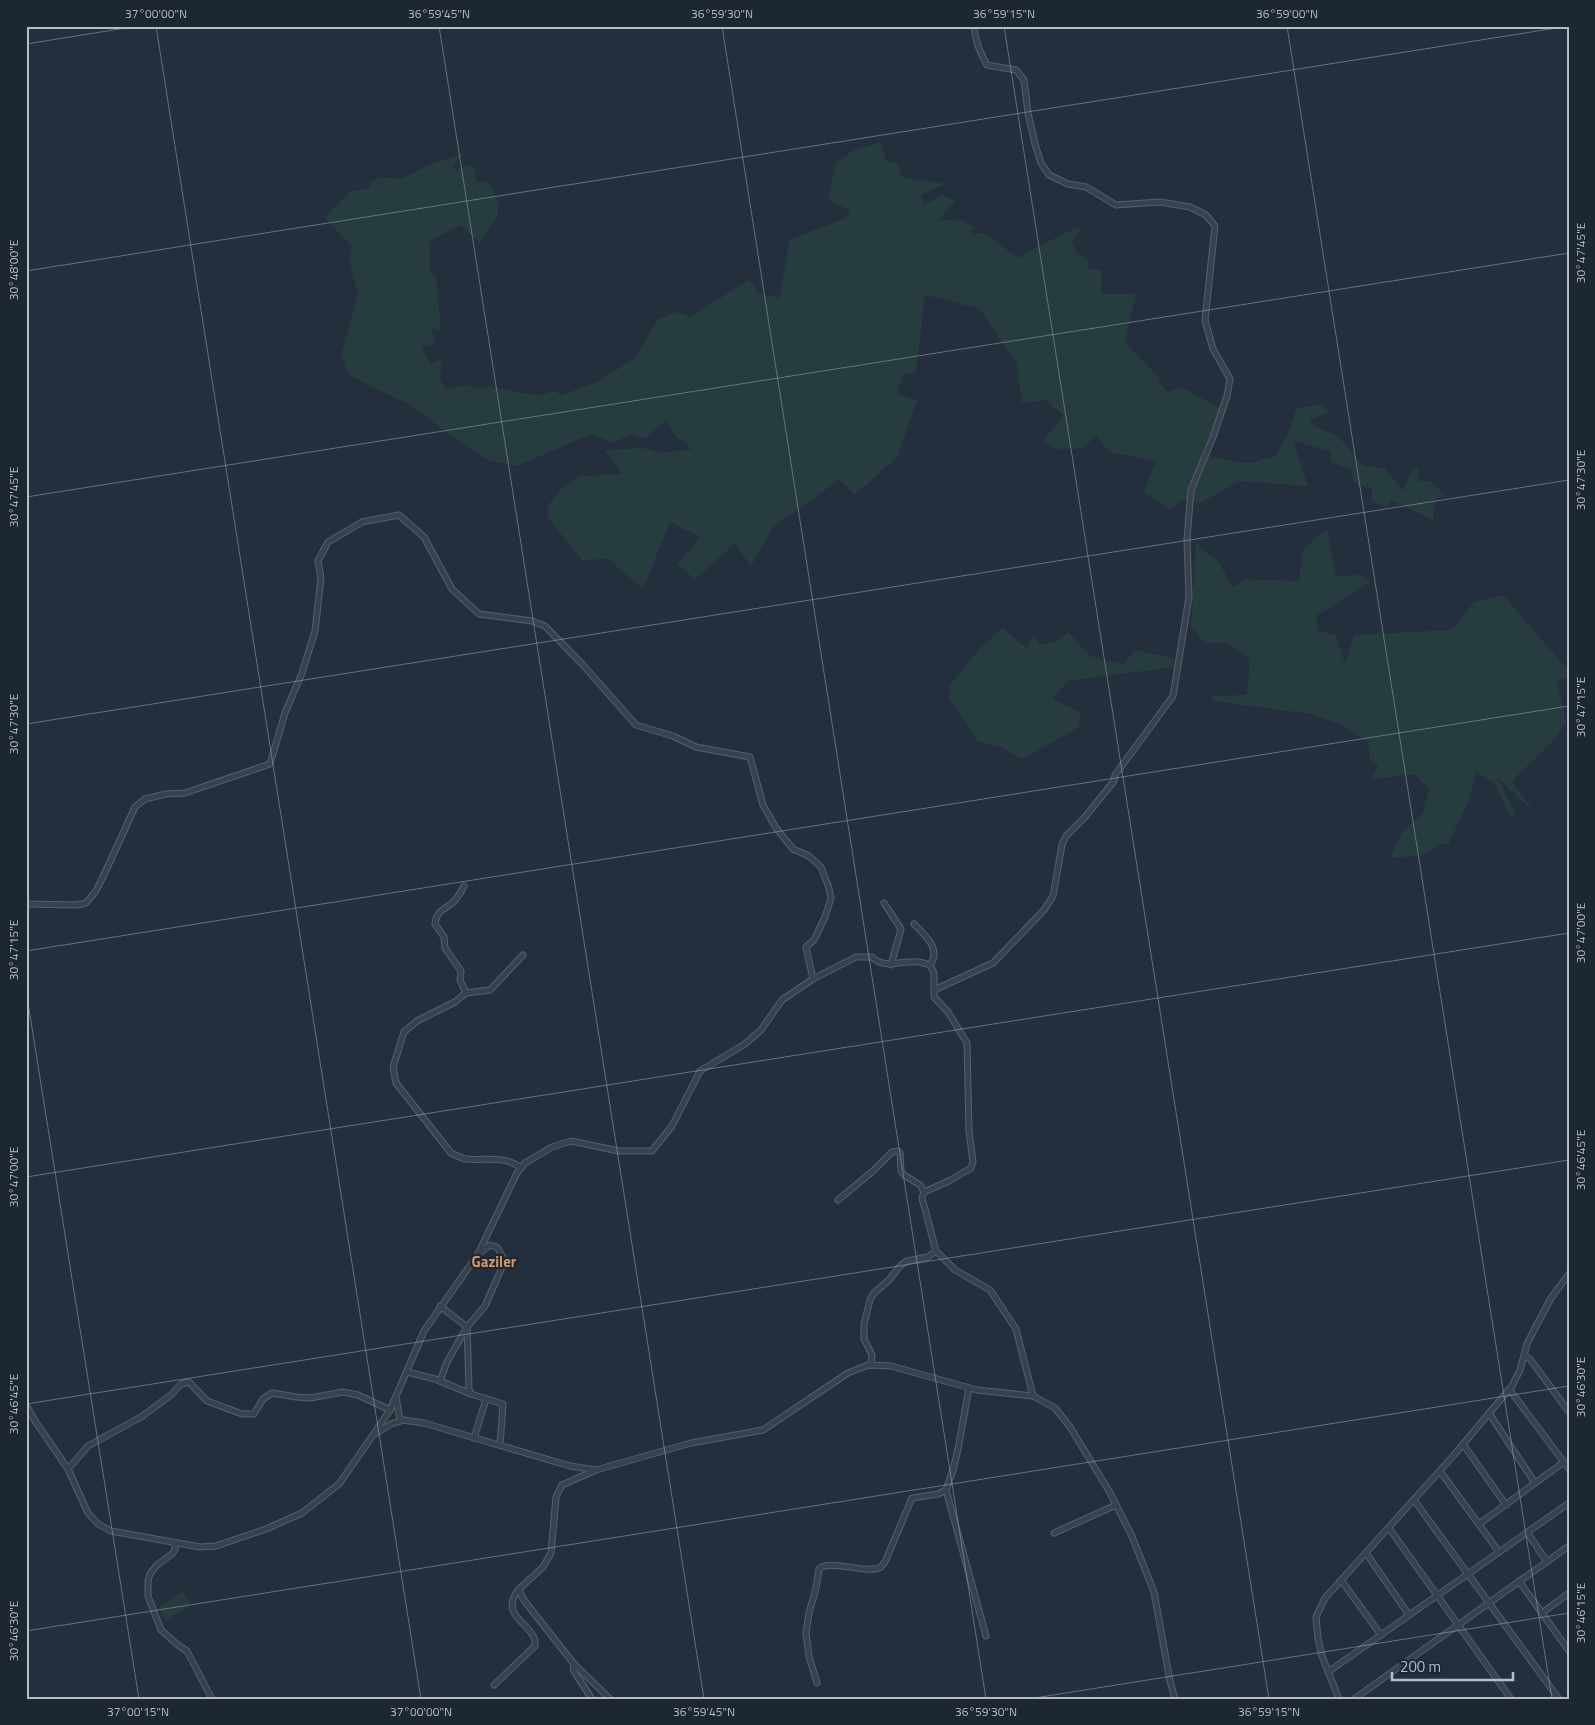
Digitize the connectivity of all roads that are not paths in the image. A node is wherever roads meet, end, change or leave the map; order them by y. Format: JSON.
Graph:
{"nodes":[{"id":1,"x":974,"y":26,"type":"edge"},
{"id":2,"x":464,"y":886,"type":"dead end"},
{"id":3,"x":884,"y":902,"type":"dead end"},
{"id":4,"x":26,"y":904,"type":"edge"},
{"id":5,"x":914,"y":924,"type":"dead end"},
{"id":6,"x":523,"y":955,"type":"dead end"},
{"id":7,"x":891,"y":964,"type":"junction"},
{"id":8,"x":930,"y":965,"type":"junction"},
{"id":9,"x":813,"y":979,"type":"junction"},
{"id":10,"x":934,"y":990,"type":"junction"},
{"id":11,"x":466,"y":992,"type":"junction"},
{"id":12,"x":521,"y":1168,"type":"junction"},
{"id":13,"x":924,"y":1192,"type":"junction"},
{"id":14,"x":838,"y":1200,"type":"dead end"},
{"id":15,"x":936,"y":1251,"type":"junction"},
{"id":16,"x":478,"y":1254,"type":"junction"},
{"id":17,"x":1569,"y":1274,"type":"edge"},
{"id":18,"x":440,"y":1306,"type":"junction"},
{"id":19,"x":467,"y":1326,"type":"junction"},
{"id":20,"x":1525,"y":1356,"type":"junction"},
{"id":21,"x":871,"y":1365,"type":"junction"},
{"id":22,"x":406,"y":1372,"type":"junction"},
{"id":23,"x":440,"y":1381,"type":"junction"},
{"id":24,"x":969,"y":1388,"type":"junction"},
{"id":25,"x":1509,"y":1389,"type":"junction"},
{"id":26,"x":471,"y":1394,"type":"junction"},
{"id":27,"x":396,"y":1396,"type":"junction"},
{"id":28,"x":1033,"y":1396,"type":"junction"},
{"id":29,"x":486,"y":1399,"type":"junction"},
{"id":30,"x":26,"y":1405,"type":"edge"},
{"id":31,"x":390,"y":1410,"type":"junction"},
{"id":32,"x":1569,"y":1412,"type":"edge"},
{"id":33,"x":1489,"y":1413,"type":"junction"},
{"id":34,"x":400,"y":1421,"type":"junction"},
{"id":35,"x":373,"y":1435,"type":"junction"},
{"id":36,"x":474,"y":1438,"type":"junction"},
{"id":37,"x":1464,"y":1444,"type":"junction"},
{"id":38,"x":500,"y":1445,"type":"junction"},
{"id":39,"x":1564,"y":1462,"type":"junction"},
{"id":40,"x":68,"y":1469,"type":"junction"},
{"id":41,"x":1569,"y":1469,"type":"edge"},
{"id":42,"x":596,"y":1470,"type":"junction"},
{"id":43,"x":1440,"y":1471,"type":"junction"},
{"id":44,"x":1536,"y":1483,"type":"junction"},
{"id":45,"x":946,"y":1490,"type":"junction"},
{"id":46,"x":1414,"y":1500,"type":"junction"},
{"id":47,"x":1569,"y":1503,"type":"edge"},
{"id":48,"x":1116,"y":1505,"type":"junction"},
{"id":49,"x":1506,"y":1505,"type":"junction"},
{"id":50,"x":1479,"y":1524,"type":"junction"},
{"id":51,"x":1389,"y":1528,"type":"junction"},
{"id":52,"x":1527,"y":1532,"type":"junction"},
{"id":53,"x":1054,"y":1534,"type":"dead end"},
{"id":54,"x":175,"y":1543,"type":"junction"},
{"id":55,"x":1569,"y":1546,"type":"edge"},
{"id":56,"x":1499,"y":1552,"type":"junction"},
{"id":57,"x":1366,"y":1553,"type":"junction"},
{"id":58,"x":1547,"y":1562,"type":"junction"},
{"id":59,"x":1468,"y":1574,"type":"junction"},
{"id":60,"x":1342,"y":1580,"type":"junction"},
{"id":61,"x":1519,"y":1581,"type":"junction"},
{"id":62,"x":519,"y":1589,"type":"junction"},
{"id":63,"x":1569,"y":1593,"type":"edge"},
{"id":64,"x":1437,"y":1596,"type":"junction"},
{"id":65,"x":1489,"y":1603,"type":"junction"},
{"id":66,"x":1542,"y":1612,"type":"junction"},
{"id":67,"x":1409,"y":1615,"type":"junction"},
{"id":68,"x":1458,"y":1625,"type":"junction"},
{"id":69,"x":1381,"y":1635,"type":"junction"},
{"id":70,"x":986,"y":1636,"type":"dead end"},
{"id":71,"x":1569,"y":1651,"type":"edge"},
{"id":72,"x":574,"y":1664,"type":"junction"},
{"id":73,"x":1328,"y":1672,"type":"junction"},
{"id":74,"x":817,"y":1683,"type":"dead end"},
{"id":75,"x":494,"y":1685,"type":"dead end"},
{"id":76,"x":212,"y":1699,"type":"edge"},
{"id":77,"x":592,"y":1699,"type":"edge"},
{"id":78,"x":610,"y":1699,"type":"edge"},
{"id":79,"x":1175,"y":1699,"type":"edge"},
{"id":80,"x":1339,"y":1699,"type":"edge"},
{"id":81,"x":1354,"y":1699,"type":"edge"},
{"id":82,"x":1511,"y":1699,"type":"edge"},
{"id":83,"x":1559,"y":1699,"type":"edge"}],
"edges":[{"from":1,"to":10,"type":"street"},
{"from":2,"to":11,"type":"street"},
{"from":3,"to":7,"type":"street"},
{"from":4,"to":9,"type":"street"},
{"from":5,"to":8,"type":"street"},
{"from":6,"to":11,"type":"street"},
{"from":7,"to":8,"type":"street"},
{"from":7,"to":9,"type":"street"},
{"from":8,"to":10,"type":"street"},
{"from":9,"to":12,"type":"street"},
{"from":10,"to":13,"type":"street"},
{"from":11,"to":12,"type":"street"},
{"from":12,"to":16,"type":"street"},
{"from":13,"to":14,"type":"street"},
{"from":13,"to":15,"type":"street"},
{"from":15,"to":21,"type":"street"},
{"from":15,"to":28,"type":"street"},
{"from":16,"to":18,"type":"street"},
{"from":16,"to":19,"type":"street"},
{"from":17,"to":20,"type":"street"},
{"from":18,"to":19,"type":"street"},
{"from":18,"to":22,"type":"street"},
{"from":19,"to":23,"type":"street"},
{"from":19,"to":26,"type":"street"},
{"from":20,"to":25,"type":"street"},
{"from":20,"to":32,"type":"street"},
{"from":21,"to":24,"type":"street"},
{"from":21,"to":42,"type":"street"},
{"from":22,"to":23,"type":"street"},
{"from":22,"to":27,"type":"street"},
{"from":23,"to":26,"type":"street"},
{"from":24,"to":28,"type":"street"},
{"from":24,"to":45,"type":"street"},
{"from":25,"to":33,"type":"street"},
{"from":25,"to":39,"type":"street"},
{"from":26,"to":29,"type":"street"},
{"from":27,"to":31,"type":"street"},
{"from":27,"to":34,"type":"street"},
{"from":28,"to":48,"type":"street"},
{"from":29,"to":36,"type":"street"},
{"from":29,"to":38,"type":"street"},
{"from":30,"to":40,"type":"street"},
{"from":31,"to":35,"type":"street"},
{"from":31,"to":40,"type":"street"},
{"from":33,"to":37,"type":"street"},
{"from":33,"to":44,"type":"street"},
{"from":34,"to":35,"type":"street"},
{"from":34,"to":36,"type":"street"},
{"from":35,"to":54,"type":"street"},
{"from":36,"to":38,"type":"street"},
{"from":37,"to":43,"type":"street"},
{"from":37,"to":49,"type":"street"},
{"from":38,"to":42,"type":"street"},
{"from":39,"to":41,"type":"street"},
{"from":39,"to":44,"type":"street"},
{"from":40,"to":54,"type":"street"},
{"from":42,"to":62,"type":"street"},
{"from":43,"to":46,"type":"street"},
{"from":43,"to":50,"type":"street"},
{"from":44,"to":49,"type":"street"},
{"from":45,"to":70,"type":"street"},
{"from":45,"to":74,"type":"street"},
{"from":46,"to":51,"type":"street"},
{"from":46,"to":59,"type":"street"},
{"from":47,"to":52,"type":"street"},
{"from":48,"to":53,"type":"street"},
{"from":48,"to":79,"type":"street"},
{"from":49,"to":50,"type":"street"},
{"from":50,"to":56,"type":"street"},
{"from":51,"to":57,"type":"street"},
{"from":51,"to":64,"type":"street"},
{"from":52,"to":56,"type":"street"},
{"from":52,"to":58,"type":"street"},
{"from":54,"to":76,"type":"street"},
{"from":55,"to":58,"type":"street"},
{"from":56,"to":59,"type":"street"},
{"from":57,"to":60,"type":"street"},
{"from":57,"to":67,"type":"street"},
{"from":58,"to":61,"type":"street"},
{"from":59,"to":64,"type":"street"},
{"from":59,"to":65,"type":"street"},
{"from":60,"to":69,"type":"street"},
{"from":60,"to":73,"type":"street"},
{"from":61,"to":65,"type":"street"},
{"from":61,"to":66,"type":"street"},
{"from":62,"to":72,"type":"street"},
{"from":62,"to":75,"type":"street"},
{"from":63,"to":66,"type":"street"},
{"from":64,"to":67,"type":"street"},
{"from":64,"to":68,"type":"street"},
{"from":65,"to":68,"type":"street"},
{"from":65,"to":83,"type":"street"},
{"from":66,"to":71,"type":"street"},
{"from":67,"to":69,"type":"street"},
{"from":68,"to":81,"type":"street"},
{"from":68,"to":82,"type":"street"},
{"from":69,"to":73,"type":"street"},
{"from":72,"to":77,"type":"street"},
{"from":72,"to":78,"type":"street"},
{"from":73,"to":80,"type":"street"}]}
